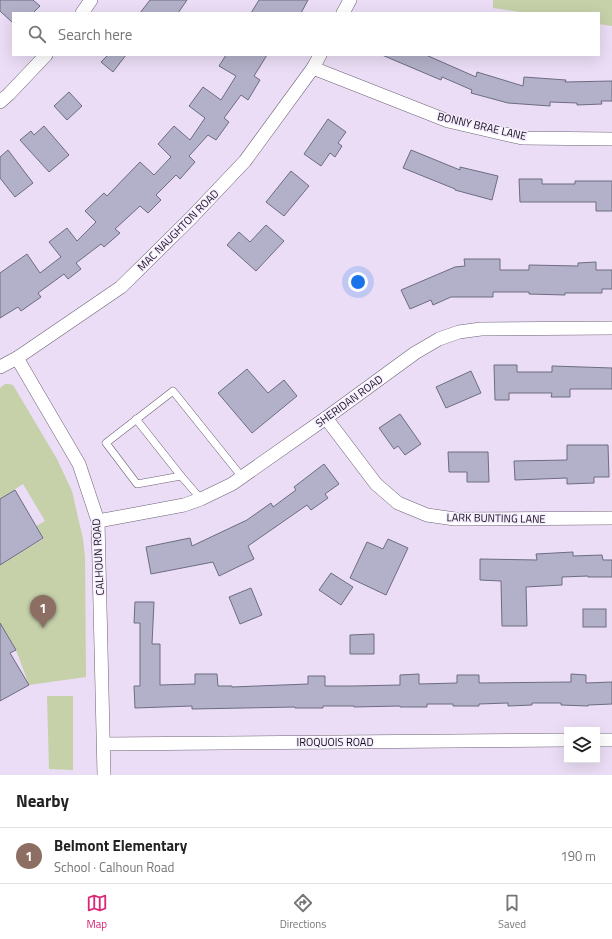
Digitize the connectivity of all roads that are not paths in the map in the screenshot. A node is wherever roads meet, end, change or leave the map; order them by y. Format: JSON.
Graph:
{"nodes":[{"id":1,"x":91,"y":0,"type":"edge"},
{"id":2,"x":350,"y":0,"type":"edge"},
{"id":3,"x":83,"y":12,"type":"edge"},
{"id":4,"x":344,"y":12,"type":"edge"},
{"id":5,"x":45,"y":56,"type":"edge"},
{"id":6,"x":319,"y":56,"type":"edge"},
{"id":7,"x":313,"y":68,"type":"junction"},
{"id":8,"x":0,"y":102,"type":"edge"},
{"id":9,"x":612,"y":139,"type":"edge"},
{"id":10,"x":612,"y":328,"type":"edge"},
{"id":11,"x":17,"y":358,"type":"junction"},
{"id":12,"x":0,"y":367,"type":"edge"},
{"id":13,"x":326,"y":418,"type":"junction"},
{"id":14,"x":136,"y":419,"type":"junction"},
{"id":15,"x":181,"y":476,"type":"junction"},
{"id":16,"x":242,"y":477,"type":"junction"},
{"id":17,"x":201,"y":499,"type":"junction"},
{"id":18,"x":612,"y":518,"type":"edge"},
{"id":19,"x":98,"y":521,"type":"junction"},
{"id":20,"x":564,"y":740,"type":"edge"},
{"id":21,"x":600,"y":740,"type":"edge"},
{"id":22,"x":612,"y":740,"type":"edge"},
{"id":23,"x":104,"y":744,"type":"junction"},
{"id":24,"x":104,"y":775,"type":"edge"}],
"edges":[{"from":1,"to":3,"type":"street"},
{"from":2,"to":4,"type":"street"},
{"from":5,"to":8,"type":"street"},
{"from":6,"to":7,"type":"street","name":"MAC NAUGHTON ROAD"},
{"from":7,"to":9,"type":"street","name":"BONNY BRAE LANE"},
{"from":7,"to":11,"type":"street","name":"MAC NAUGHTON ROAD"},
{"from":10,"to":13,"type":"street","name":"SHERIDAN ROAD"},
{"from":11,"to":12,"type":"street","name":"MAC NAUGHTON ROAD"},
{"from":11,"to":19,"type":"street","name":"CALHOUN ROAD"},
{"from":13,"to":16,"type":"street","name":"SHERIDAN ROAD"},
{"from":13,"to":18,"type":"street","name":"LARK BUNTING LANE"},
{"from":14,"to":15,"type":"lane"},
{"from":14,"to":15,"type":"lane"},
{"from":14,"to":16,"type":"lane"},
{"from":15,"to":17,"type":"lane"},
{"from":16,"to":17,"type":"street","name":"SHERIDAN ROAD"},
{"from":17,"to":19,"type":"street","name":"SHERIDAN ROAD"},
{"from":19,"to":23,"type":"street","name":"CALHOUN ROAD"},
{"from":20,"to":23,"type":"street","name":"IROQUOIS ROAD"},
{"from":21,"to":22,"type":"street"},
{"from":23,"to":24,"type":"street","name":"CALHOUN ROAD"}]}
